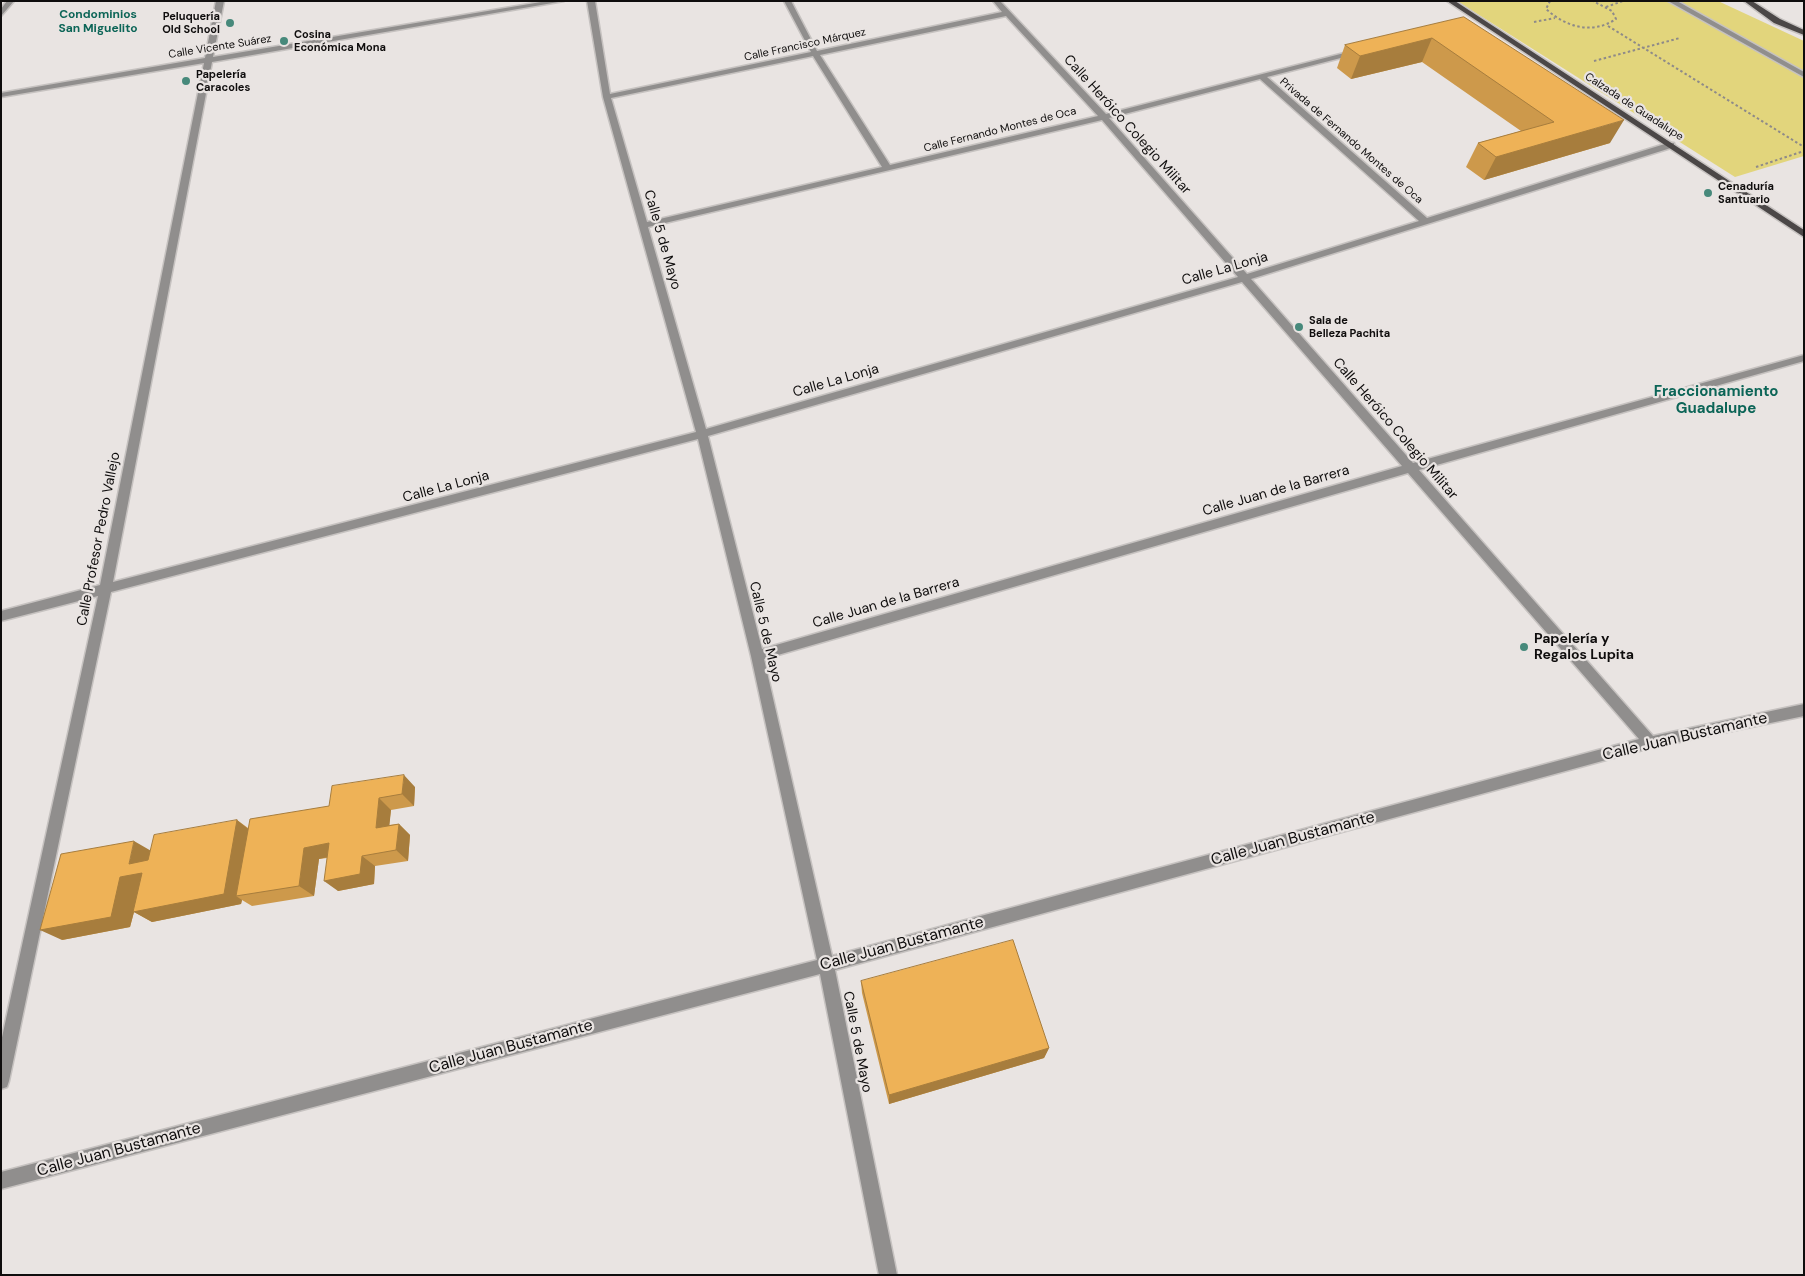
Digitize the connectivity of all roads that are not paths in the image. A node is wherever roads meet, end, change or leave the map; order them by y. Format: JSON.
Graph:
{"nodes":[{"id":1,"x":11,"y":1,"type":"edge"},
{"id":2,"x":220,"y":1,"type":"edge"},
{"id":3,"x":561,"y":1,"type":"edge"},
{"id":4,"x":591,"y":1,"type":"edge"},
{"id":5,"x":787,"y":1,"type":"edge"},
{"id":6,"x":996,"y":1,"type":"edge"},
{"id":7,"x":1450,"y":1,"type":"edge"},
{"id":8,"x":1671,"y":1,"type":"edge"},
{"id":9,"x":1747,"y":1,"type":"edge"},
{"id":10,"x":1008,"y":13,"type":"junction"},
{"id":11,"x":1,"y":14,"type":"edge"},
{"id":12,"x":1477,"y":18,"type":"junction"},
{"id":13,"x":1468,"y":21,"type":"edge"},
{"id":14,"x":1804,"y":33,"type":"edge"},
{"id":15,"x":1364,"y":49,"type":"edge"},
{"id":16,"x":816,"y":55,"type":"junction"},
{"id":17,"x":208,"y":61,"type":"junction"},
{"id":18,"x":1804,"y":75,"type":"edge"},
{"id":19,"x":1261,"y":76,"type":"junction"},
{"id":20,"x":1,"y":95,"type":"edge"},
{"id":21,"x":607,"y":97,"type":"junction"},
{"id":22,"x":1104,"y":117,"type":"junction"},
{"id":23,"x":1671,"y":145,"type":"junction"},
{"id":24,"x":888,"y":169,"type":"junction"},
{"id":25,"x":1426,"y":222,"type":"junction"},
{"id":26,"x":643,"y":226,"type":"junction"},
{"id":27,"x":1804,"y":234,"type":"edge"},
{"id":28,"x":1244,"y":278,"type":"junction"},
{"id":29,"x":1804,"y":358,"type":"edge"},
{"id":30,"x":702,"y":434,"type":"junction"},
{"id":31,"x":1410,"y":468,"type":"junction"},
{"id":32,"x":105,"y":590,"type":"junction"},
{"id":33,"x":1,"y":616,"type":"edge"},
{"id":34,"x":756,"y":656,"type":"junction"},
{"id":35,"x":1804,"y":710,"type":"edge"},
{"id":36,"x":1650,"y":742,"type":"junction"},
{"id":37,"x":826,"y":965,"type":"junction"},
{"id":38,"x":1,"y":1081,"type":"edge"},
{"id":39,"x":1,"y":1181,"type":"edge"},
{"id":40,"x":888,"y":1275,"type":"edge"}],
"edges":[{"from":1,"to":11,"type":"street"},
{"from":2,"to":17,"type":"street","name":"Calle Profesor Pedro Vallejo"},
{"from":3,"to":17,"type":"street","name":"Calle Vicente Suárez"},
{"from":4,"to":21,"type":"street","name":"Calle 5 de Mayo"},
{"from":5,"to":16,"type":"street"},
{"from":6,"to":10,"type":"street","name":"Calle Heróico Colegio Militar"},
{"from":7,"to":12,"type":"main road","name":"Calzada de Guadalupe"},
{"from":8,"to":18,"type":"street"},
{"from":9,"to":14,"type":"main road"},
{"from":10,"to":16,"type":"street","name":"Calle Francisco Márquez"},
{"from":10,"to":22,"type":"street","name":"Calle Heróico Colegio Militar"},
{"from":12,"to":13,"type":"street"},
{"from":12,"to":23,"type":"main road","name":"Calzada de Guadalupe"},
{"from":15,"to":19,"type":"street","name":"Calle Fernando Montes de Oca"},
{"from":16,"to":21,"type":"street","name":"Calle Francisco Márquez"},
{"from":16,"to":24,"type":"street"},
{"from":17,"to":20,"type":"street","name":"Calle Vicente Suárez"},
{"from":17,"to":32,"type":"street","name":"Calle Profesor Pedro Vallejo"},
{"from":19,"to":22,"type":"street","name":"Calle Fernando Montes de Oca"},
{"from":19,"to":25,"type":"street","name":"Privada de Fernando Montes de Oca"},
{"from":21,"to":26,"type":"street","name":"Calle 5 de Mayo"},
{"from":22,"to":24,"type":"street","name":"Calle Fernando Montes de Oca"},
{"from":22,"to":28,"type":"street","name":"Calle Heróico Colegio Militar"},
{"from":23,"to":25,"type":"street","name":"Calle La Lonja"},
{"from":23,"to":27,"type":"main road","name":"Calzada de Guadalupe"},
{"from":24,"to":26,"type":"street","name":"Calle Fernando Montes de Oca"},
{"from":25,"to":28,"type":"street","name":"Calle La Lonja"},
{"from":26,"to":30,"type":"street","name":"Calle 5 de Mayo"},
{"from":28,"to":30,"type":"street","name":"Calle La Lonja"},
{"from":28,"to":31,"type":"street","name":"Calle Heróico Colegio Militar"},
{"from":29,"to":31,"type":"street","name":"Calle Juan de la Barrera"},
{"from":30,"to":32,"type":"street","name":"Calle La Lonja"},
{"from":30,"to":34,"type":"street","name":"Calle 5 de Mayo"},
{"from":31,"to":34,"type":"street","name":"Calle Juan de la Barrera"},
{"from":31,"to":36,"type":"street","name":"Calle Heróico Colegio Militar"},
{"from":32,"to":33,"type":"street","name":"Calle La Lonja"},
{"from":32,"to":38,"type":"street","name":"Calle Profesor Pedro Vallejo"},
{"from":34,"to":37,"type":"street","name":"Calle 5 de Mayo"},
{"from":35,"to":36,"type":"street","name":"Calle Juan Bustamante"},
{"from":36,"to":37,"type":"street","name":"Calle Juan Bustamante"},
{"from":37,"to":39,"type":"street","name":"Calle Juan Bustamante"},
{"from":37,"to":40,"type":"street","name":"Calle 5 de Mayo"}]}
